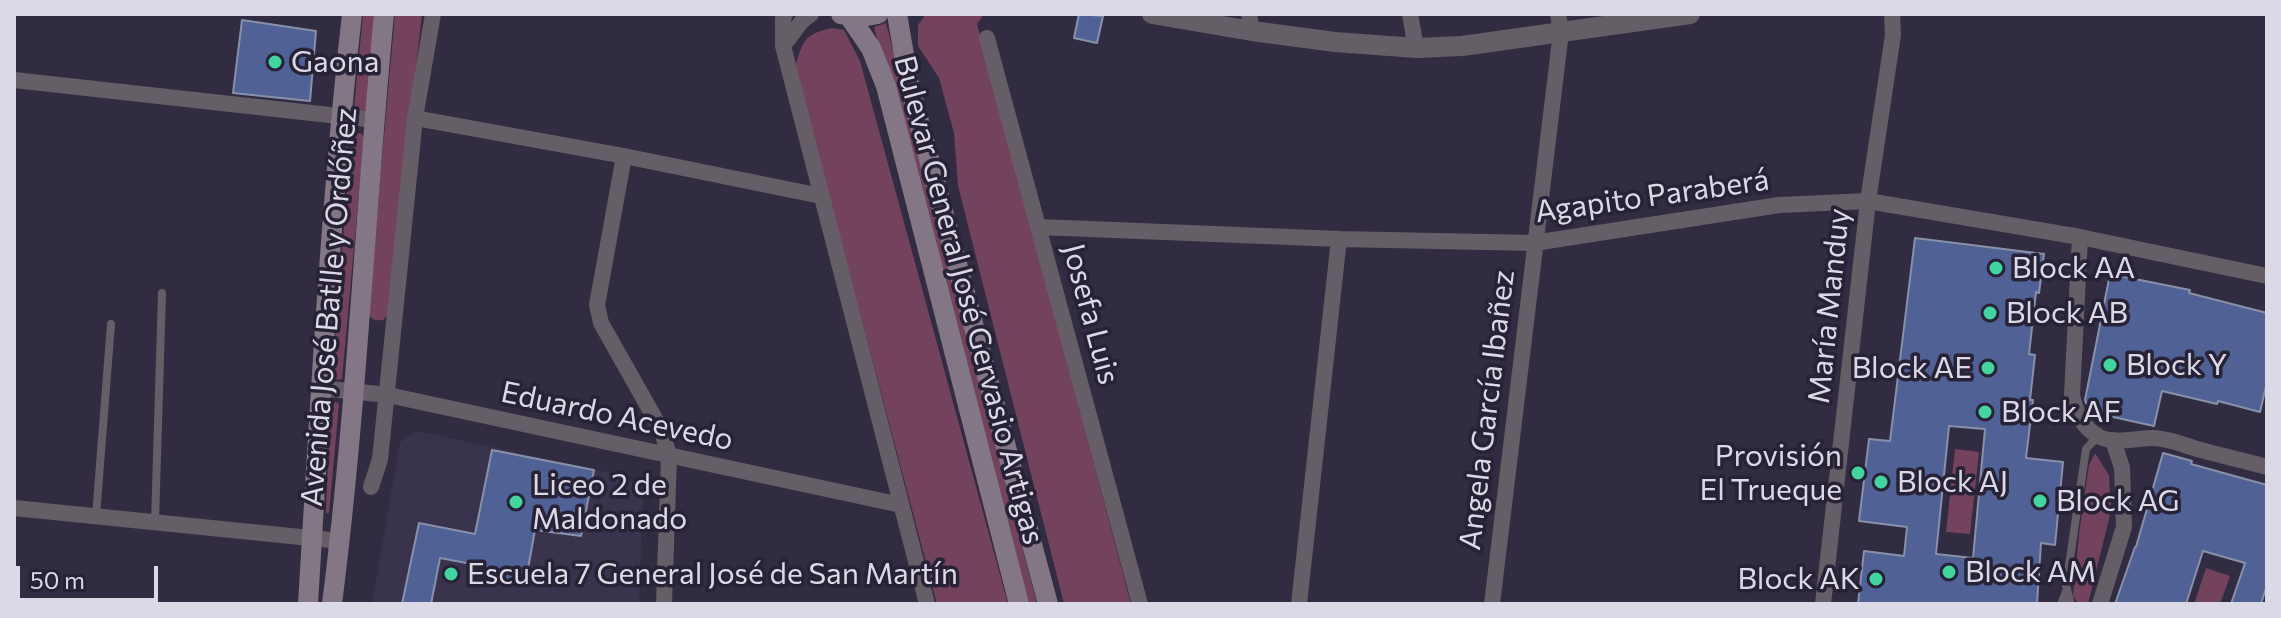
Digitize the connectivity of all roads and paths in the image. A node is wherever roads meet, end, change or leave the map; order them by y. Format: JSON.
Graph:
{"nodes":[{"id":1,"x":352,"y":14,"type":"edge"},
{"id":2,"x":384,"y":14,"type":"edge"},
{"id":3,"x":433,"y":14,"type":"edge"},
{"id":4,"x":785,"y":14,"type":"edge"},
{"id":5,"x":811,"y":14,"type":"edge"},
{"id":6,"x":878,"y":14,"type":"edge"},
{"id":7,"x":897,"y":14,"type":"edge"},
{"id":8,"x":1152,"y":14,"type":"edge"},
{"id":9,"x":1410,"y":14,"type":"edge"},
{"id":10,"x":1690,"y":14,"type":"edge"},
{"id":11,"x":1892,"y":14,"type":"edge"},
{"id":12,"x":845,"y":15,"type":"edge"},
{"id":13,"x":1660,"y":16,"type":"edge"},
{"id":14,"x":1250,"y":23,"type":"edge"},
{"id":15,"x":1560,"y":23,"type":"edge"},
{"id":16,"x":987,"y":38,"type":"dead end"},
{"id":17,"x":783,"y":46,"type":"junction"},
{"id":18,"x":1416,"y":48,"type":"junction"},
{"id":19,"x":14,"y":80,"type":"edge"},
{"id":20,"x":341,"y":116,"type":"junction"},
{"id":21,"x":415,"y":118,"type":"junction"},
{"id":22,"x":375,"y":120,"type":"junction"},
{"id":23,"x":624,"y":156,"type":"junction"},
{"id":24,"x":821,"y":196,"type":"junction"},
{"id":25,"x":1868,"y":201,"type":"junction"},
{"id":26,"x":1039,"y":227,"type":"junction"},
{"id":27,"x":2080,"y":237,"type":"junction"},
{"id":28,"x":1339,"y":239,"type":"junction"},
{"id":29,"x":1534,"y":243,"type":"junction"},
{"id":30,"x":2267,"y":276,"type":"edge"},
{"id":31,"x":162,"y":293,"type":"dead end"},
{"id":32,"x":111,"y":324,"type":"dead end"},
{"id":33,"x":320,"y":388,"type":"junction"},
{"id":34,"x":354,"y":390,"type":"junction"},
{"id":35,"x":388,"y":395,"type":"junction"},
{"id":36,"x":2106,"y":438,"type":"junction"},
{"id":37,"x":669,"y":456,"type":"junction"},
{"id":38,"x":2267,"y":467,"type":"edge"},
{"id":39,"x":371,"y":487,"type":"dead end"},
{"id":40,"x":901,"y":505,"type":"junction"},
{"id":41,"x":14,"y":508,"type":"edge"},
{"id":42,"x":96,"y":516,"type":"junction"},
{"id":43,"x":155,"y":522,"type":"junction"},
{"id":44,"x":312,"y":538,"type":"junction"},
{"id":45,"x":340,"y":541,"type":"junction"},
{"id":46,"x":2067,"y":588,"type":"junction"},
{"id":47,"x":308,"y":604,"type":"edge"},
{"id":48,"x":332,"y":604,"type":"edge"},
{"id":49,"x":664,"y":604,"type":"edge"},
{"id":50,"x":927,"y":604,"type":"edge"},
{"id":51,"x":1019,"y":604,"type":"edge"},
{"id":52,"x":1048,"y":604,"type":"edge"},
{"id":53,"x":1140,"y":604,"type":"edge"},
{"id":54,"x":1299,"y":604,"type":"edge"},
{"id":55,"x":1492,"y":604,"type":"edge"},
{"id":56,"x":1823,"y":604,"type":"edge"},
{"id":57,"x":2061,"y":604,"type":"edge"},
{"id":58,"x":2071,"y":604,"type":"edge"},
{"id":59,"x":2100,"y":604,"type":"edge"}],
"edges":[{"from":1,"to":20,"type":"main road","name":"Avenida José Batlle y Ordóñez"},
{"from":2,"to":22,"type":"main road","name":"Avenida José Batlle y Ordóñez"},
{"from":3,"to":21,"type":"street"},
{"from":4,"to":17,"type":"street"},
{"from":5,"to":17,"type":"street"},
{"from":6,"to":12,"type":"main road"},
{"from":7,"to":52,"type":"main road","name":"Bulevar General José Gervasio Artigas"},
{"from":8,"to":14,"type":"street"},
{"from":9,"to":18,"type":"street"},
{"from":10,"to":13,"type":"street"},
{"from":11,"to":25,"type":"street","name":"María Manduy"},
{"from":12,"to":51,"type":"main road","name":"Bulevar General José Gervasio Artigas"},
{"from":13,"to":15,"type":"street"},
{"from":14,"to":18,"type":"street"},
{"from":15,"to":18,"type":"street"},
{"from":15,"to":29,"type":"street","name":"Angela García Ibañez"},
{"from":16,"to":26,"type":"street","name":"Josefa Luis"},
{"from":17,"to":24,"type":"street"},
{"from":19,"to":20,"type":"street"},
{"from":20,"to":22,"type":"street"},
{"from":20,"to":33,"type":"main road","name":"Avenida José Batlle y Ordóñez"},
{"from":21,"to":23,"type":"street"},
{"from":21,"to":35,"type":"street"},
{"from":22,"to":34,"type":"main road","name":"Avenida José Batlle y Ordóñez"},
{"from":23,"to":24,"type":"street"},
{"from":23,"to":37,"type":"street"},
{"from":24,"to":40,"type":"street"},
{"from":25,"to":27,"type":"street","name":"Agapito Paraberá"},
{"from":25,"to":29,"type":"street","name":"Agapito Paraberá"},
{"from":25,"to":56,"type":"street","name":"María Manduy"},
{"from":26,"to":28,"type":"street","name":"Agapito Paraberá"},
{"from":26,"to":53,"type":"street","name":"Josefa Luis"},
{"from":27,"to":30,"type":"street","name":"Agapito Paraberá"},
{"from":27,"to":36,"type":"street"},
{"from":28,"to":29,"type":"street","name":"Agapito Paraberá"},
{"from":28,"to":54,"type":"street"},
{"from":29,"to":55,"type":"street","name":"Angela García Ibañez"},
{"from":31,"to":43,"type":"lane"},
{"from":32,"to":42,"type":"lane"},
{"from":33,"to":34,"type":"street","name":"Eduardo Acevedo"},
{"from":33,"to":44,"type":"main road","name":"Avenida José Batlle y Ordóñez"},
{"from":34,"to":35,"type":"street","name":"Eduardo Acevedo"},
{"from":34,"to":45,"type":"main road","name":"Avenida José Batlle y Ordóñez"},
{"from":35,"to":37,"type":"street","name":"Eduardo Acevedo"},
{"from":35,"to":39,"type":"street"},
{"from":36,"to":38,"type":"street"},
{"from":36,"to":46,"type":"lane"},
{"from":36,"to":59,"type":"street"},
{"from":37,"to":40,"type":"street","name":"Eduardo Acevedo"},
{"from":37,"to":49,"type":"street"},
{"from":40,"to":50,"type":"street"},
{"from":41,"to":42,"type":"street"},
{"from":42,"to":43,"type":"street"},
{"from":43,"to":44,"type":"street"},
{"from":44,"to":45,"type":"street"},
{"from":44,"to":47,"type":"main road","name":"Avenida José Batlle y Ordóñez"},
{"from":45,"to":48,"type":"main road","name":"Avenida José Batlle y Ordóñez"},
{"from":46,"to":57,"type":"lane"},
{"from":46,"to":58,"type":"lane"}]}
